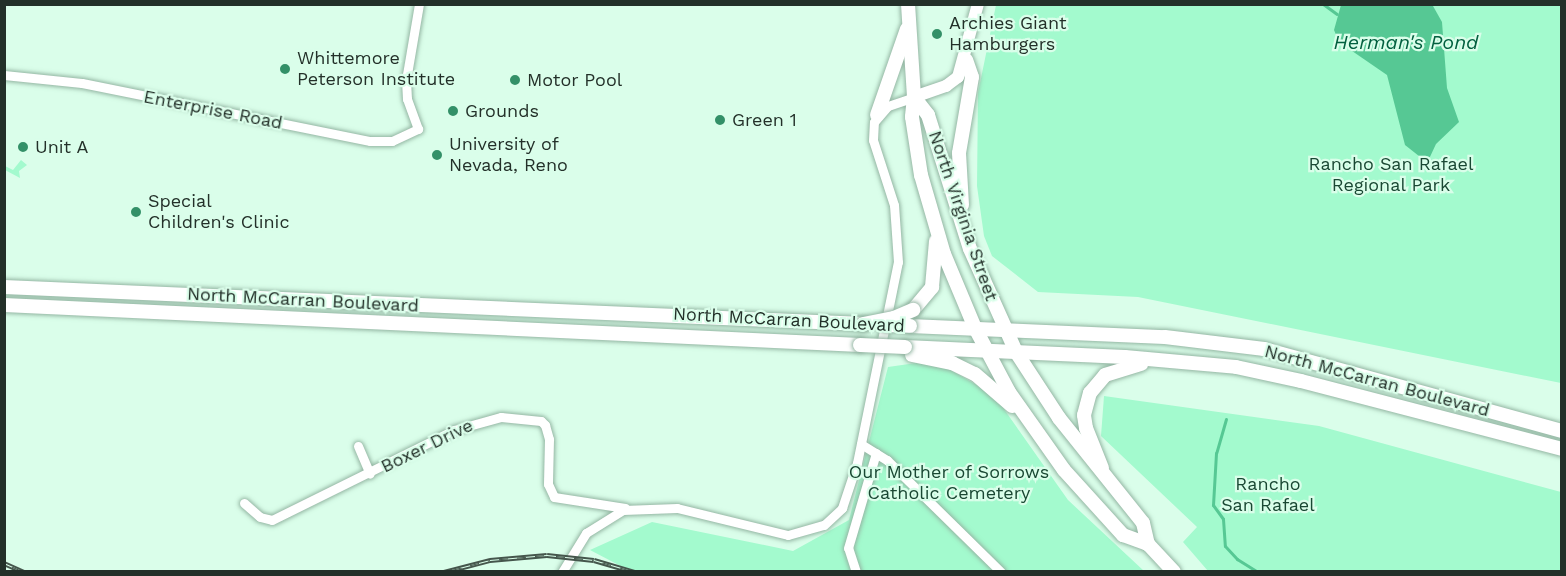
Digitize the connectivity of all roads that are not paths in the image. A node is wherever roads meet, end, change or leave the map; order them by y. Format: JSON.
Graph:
{"nodes":[{"id":1,"x":419,"y":4,"type":"edge"},
{"id":2,"x":908,"y":4,"type":"edge"},
{"id":3,"x":978,"y":4,"type":"edge"},
{"id":4,"x":909,"y":24,"type":"junction"},
{"id":5,"x":966,"y":60,"type":"junction"},
{"id":6,"x":4,"y":75,"type":"edge"},
{"id":7,"x":914,"y":97,"type":"junction"},
{"id":8,"x":878,"y":115,"type":"junction"},
{"id":9,"x":963,"y":225,"type":"junction"},
{"id":10,"x":935,"y":227,"type":"junction"},
{"id":11,"x":4,"y":287,"type":"edge"},
{"id":12,"x":4,"y":305,"type":"edge"},
{"id":13,"x":863,"y":324,"type":"junction"},
{"id":14,"x":975,"y":328,"type":"junction"},
{"id":15,"x":1005,"y":330,"type":"junction"},
{"id":16,"x":987,"y":350,"type":"junction"},
{"id":17,"x":905,"y":351,"type":"junction"},
{"id":18,"x":1016,"y":352,"type":"junction"},
{"id":19,"x":1184,"y":361,"type":"junction"},
{"id":20,"x":1030,"y":424,"type":"junction"},
{"id":21,"x":1562,"y":431,"type":"edge"},
{"id":22,"x":861,"y":444,"type":"junction"},
{"id":23,"x":358,"y":446,"type":"dead end"},
{"id":24,"x":1562,"y":449,"type":"edge"},
{"id":25,"x":876,"y":453,"type":"junction"},
{"id":26,"x":370,"y":474,"type":"junction"},
{"id":27,"x":1107,"y":481,"type":"junction"},
{"id":28,"x":244,"y":503,"type":"dead end"},
{"id":29,"x":631,"y":508,"type":"junction"},
{"id":30,"x":1148,"y":544,"type":"junction"},
{"id":31,"x":562,"y":572,"type":"edge"},
{"id":32,"x":856,"y":572,"type":"edge"},
{"id":33,"x":1001,"y":572,"type":"edge"},
{"id":34,"x":1174,"y":572,"type":"edge"}],
"edges":[{"from":1,"to":6,"type":"street","name":"Enterprise Road"},
{"from":2,"to":4,"type":"main road","name":"North Virginia Street"},
{"from":3,"to":5,"type":"main road"},
{"from":4,"to":7,"type":"main road","name":"North Virginia Street"},
{"from":4,"to":8,"type":"main road"},
{"from":5,"to":7,"type":"main road"},
{"from":5,"to":9,"type":"main road"},
{"from":7,"to":8,"type":"street"},
{"from":7,"to":9,"type":"main road","name":"North Virginia Street"},
{"from":7,"to":10,"type":"main road","name":"North Virginia Street"},
{"from":8,"to":22,"type":"street"},
{"from":9,"to":15,"type":"main road","name":"North Virginia Street"},
{"from":10,"to":13,"type":"main road","bridge":true},
{"from":10,"to":14,"type":"main road","name":"North Virginia Street"},
{"from":11,"to":13,"type":"main road","name":"North McCarran Boulevard"},
{"from":12,"to":17,"type":"main road","name":"North McCarran Boulevard","bridge":true},
{"from":13,"to":14,"type":"main road","name":"North McCarran Boulevard","bridge":true},
{"from":14,"to":15,"type":"main road","name":"North McCarran Boulevard"},
{"from":14,"to":16,"type":"main road","name":"North Virginia Street"},
{"from":15,"to":18,"type":"main road","name":"North Virginia Street"},
{"from":15,"to":21,"type":"main road","name":"North McCarran Boulevard"},
{"from":16,"to":17,"type":"main road","name":"North McCarran Boulevard"},
{"from":16,"to":18,"type":"main road","name":"North McCarran Boulevard"},
{"from":16,"to":20,"type":"main road","name":"North Virginia Street"},
{"from":17,"to":20,"type":"main road"},
{"from":18,"to":19,"type":"main road","name":"North McCarran Boulevard"},
{"from":18,"to":27,"type":"main road","name":"North Virginia Street"},
{"from":19,"to":24,"type":"main road","name":"North McCarran Boulevard"},
{"from":19,"to":27,"type":"main road"},
{"from":20,"to":30,"type":"main road","name":"North Virginia Street"},
{"from":22,"to":25,"type":"street"},
{"from":22,"to":29,"type":"street"},
{"from":23,"to":26,"type":"street","name":"Boxer Drive"},
{"from":25,"to":32,"type":"street"},
{"from":25,"to":33,"type":"street"},
{"from":26,"to":28,"type":"street","name":"Boxer Drive"},
{"from":26,"to":29,"type":"street","name":"Boxer Drive"},
{"from":27,"to":30,"type":"main road","name":"North Virginia Street"},
{"from":29,"to":31,"type":"street"},
{"from":30,"to":34,"type":"main road","name":"North Virginia Street"}]}
